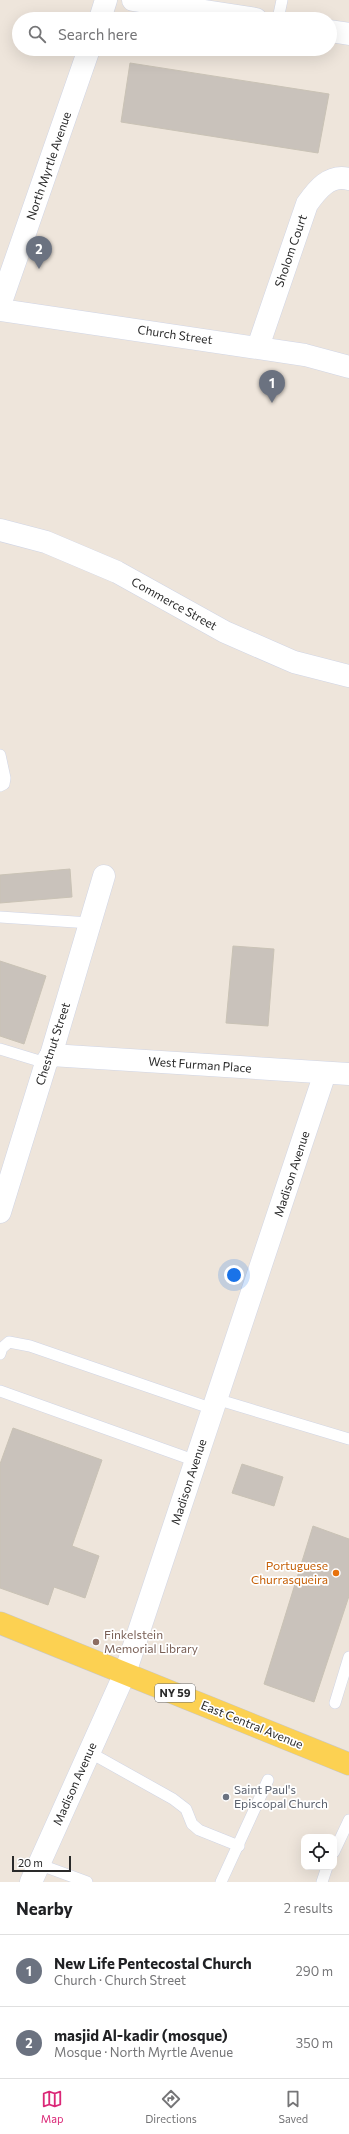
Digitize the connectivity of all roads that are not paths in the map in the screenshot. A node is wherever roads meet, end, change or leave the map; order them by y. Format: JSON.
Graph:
{"nodes":[{"id":1,"x":106,"y":0,"type":"edge"},
{"id":2,"x":133,"y":0,"type":"edge"},
{"id":3,"x":282,"y":0,"type":"edge"},
{"id":4,"x":102,"y":12,"type":"edge"},
{"id":5,"x":211,"y":12,"type":"edge"},
{"id":6,"x":279,"y":12,"type":"edge"},
{"id":7,"x":337,"y":32,"type":"edge"},
{"id":8,"x":349,"y":34,"type":"edge"},
{"id":9,"x":87,"y":56,"type":"edge"},
{"id":10,"x":347,"y":178,"type":"edge"},
{"id":11,"x":0,"y":305,"type":"edge"},
{"id":12,"x":0,"y":310,"type":"edge"},
{"id":13,"x":258,"y":347,"type":"junction"},
{"id":14,"x":349,"y":367,"type":"edge"},
{"id":15,"x":0,"y":530,"type":"edge"},
{"id":16,"x":349,"y":676,"type":"edge"},
{"id":17,"x":0,"y":755,"type":"edge"},
{"id":18,"x":0,"y":786,"type":"edge"},
{"id":19,"x":104,"y":876,"type":"dead end"},
{"id":20,"x":0,"y":917,"type":"edge"},
{"id":21,"x":90,"y":923,"type":"junction"},
{"id":22,"x":0,"y":1049,"type":"edge"},
{"id":23,"x":48,"y":1059,"type":"junction"},
{"id":24,"x":326,"y":1073,"type":"junction"},
{"id":25,"x":349,"y":1074,"type":"edge"},
{"id":26,"x":0,"y":1212,"type":"edge"},
{"id":27,"x":0,"y":1354,"type":"edge"},
{"id":28,"x":0,"y":1391,"type":"edge"},
{"id":29,"x":215,"y":1404,"type":"junction"},
{"id":30,"x":349,"y":1439,"type":"edge"},
{"id":31,"x":196,"y":1461,"type":"junction"},
{"id":32,"x":0,"y":1623,"type":"edge"},
{"id":33,"x":349,"y":1657,"type":"edge"},
{"id":34,"x":347,"y":1672,"type":"edge"},
{"id":35,"x":125,"y":1673,"type":"junction"},
{"id":36,"x":335,"y":1703,"type":"dead end"},
{"id":37,"x":89,"y":1752,"type":"junction"},
{"id":38,"x":349,"y":1764,"type":"edge"},
{"id":39,"x":268,"y":1780,"type":"dead end"},
{"id":40,"x":349,"y":1820,"type":"edge"},
{"id":41,"x":239,"y":1846,"type":"junction"},
{"id":42,"x":337,"y":1846,"type":"edge"},
{"id":43,"x":326,"y":1870,"type":"edge"},
{"id":44,"x":35,"y":1877,"type":"edge"},
{"id":45,"x":87,"y":1882,"type":"edge"},
{"id":46,"x":221,"y":1882,"type":"edge"},
{"id":47,"x":322,"y":1882,"type":"edge"}],
"edges":[{"from":1,"to":4,"type":"street"},
{"from":2,"to":5,"type":"street"},
{"from":3,"to":6,"type":"lane"},
{"from":7,"to":8,"type":"street"},
{"from":9,"to":11,"type":"street","name":"North Myrtle Avenue"},
{"from":10,"to":13,"type":"street","name":"Sholom Court"},
{"from":12,"to":13,"type":"street","name":"Church Street"},
{"from":13,"to":14,"type":"street","name":"Church Street"},
{"from":15,"to":16,"type":"street","name":"Commerce Street"},
{"from":17,"to":18,"type":"lane"},
{"from":19,"to":21,"type":"street","name":"Chestnut Street"},
{"from":20,"to":21,"type":"lane"},
{"from":21,"to":23,"type":"street","name":"Chestnut Street"},
{"from":22,"to":23,"type":"lane"},
{"from":23,"to":24,"type":"street","name":"West Furman Place"},
{"from":23,"to":26,"type":"street","name":"Chestnut Street"},
{"from":24,"to":25,"type":"street","name":"West Furman Place"},
{"from":24,"to":29,"type":"street","name":"Madison Avenue"},
{"from":27,"to":29,"type":"lane"},
{"from":28,"to":31,"type":"lane"},
{"from":29,"to":30,"type":"lane"},
{"from":29,"to":31,"type":"street","name":"Madison Avenue"},
{"from":31,"to":35,"type":"street","name":"Madison Avenue"},
{"from":32,"to":35,"type":"main road","name":"East Central Avenue","number":"NY 59"},
{"from":33,"to":34,"type":"lane"},
{"from":34,"to":36,"type":"lane"},
{"from":35,"to":37,"type":"street","name":"Madison Avenue"},
{"from":35,"to":38,"type":"main road","name":"East Central Avenue","number":"NY 59"},
{"from":37,"to":41,"type":"lane"},
{"from":37,"to":44,"type":"street","name":"Madison Avenue"},
{"from":39,"to":41,"type":"lane"},
{"from":40,"to":42,"type":"lane"},
{"from":41,"to":46,"type":"lane"},
{"from":43,"to":47,"type":"lane"},
{"from":44,"to":45,"type":"lane"}]}
